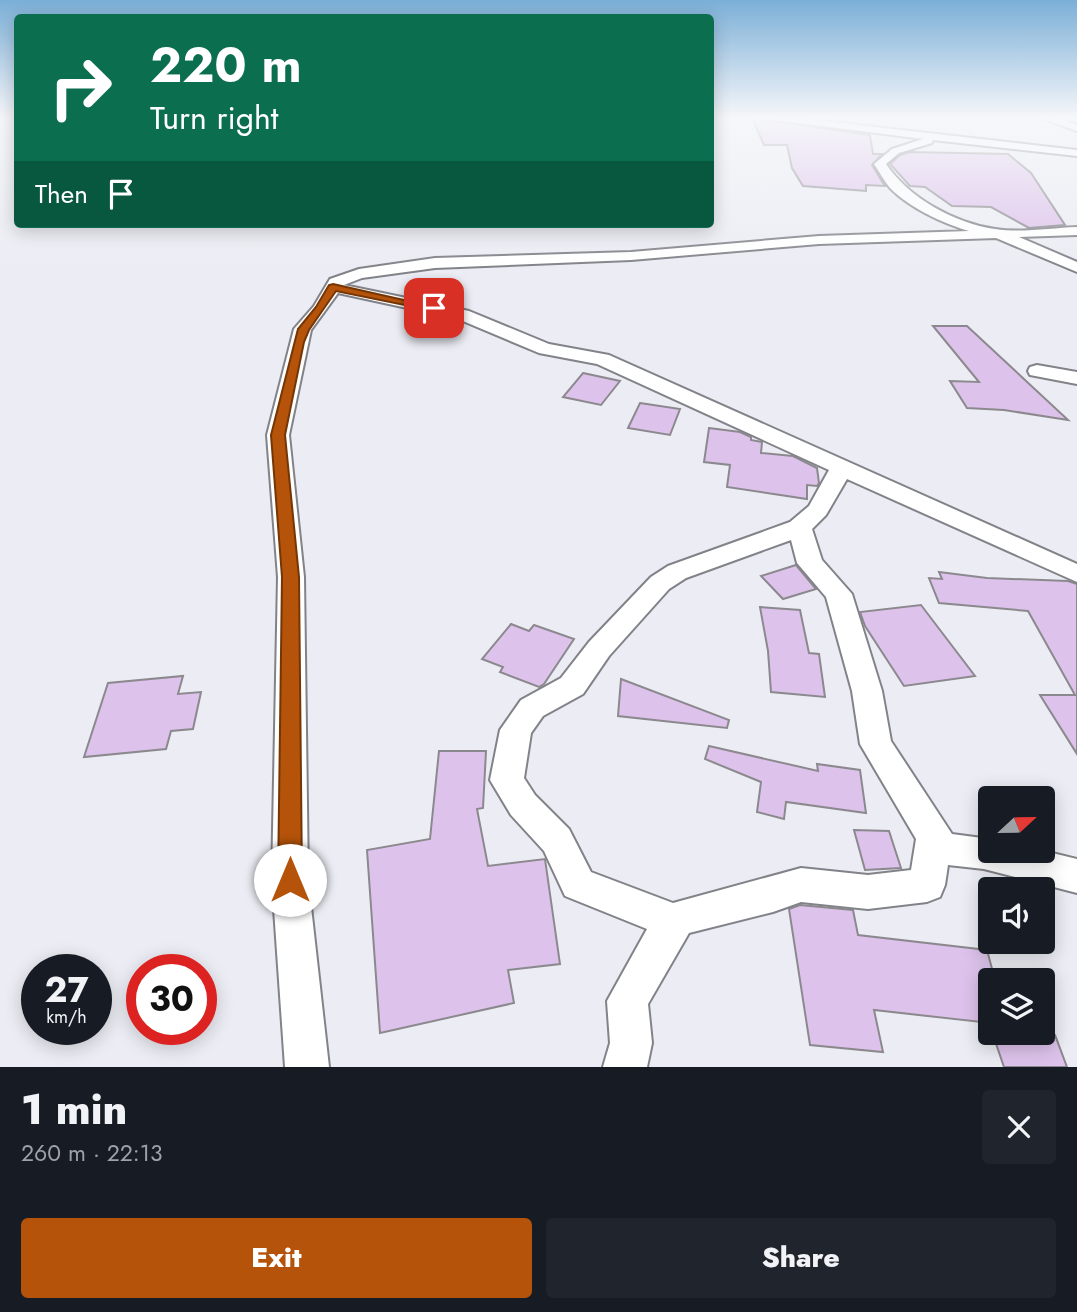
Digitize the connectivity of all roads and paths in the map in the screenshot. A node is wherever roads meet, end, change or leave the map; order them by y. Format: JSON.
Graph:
{"nodes":[{"id":1,"x":882,"y":168,"type":"edge"},
{"id":2,"x":1077,"y":231,"type":"edge"},
{"id":3,"x":1001,"y":235,"type":"junction"},
{"id":4,"x":1077,"y":267,"type":"edge"},
{"id":5,"x":333,"y":287,"type":"junction"},
{"id":6,"x":1037,"y":371,"type":"dead end"},
{"id":7,"x":1077,"y":378,"type":"edge"},
{"id":8,"x":842,"y":468,"type":"junction"},
{"id":9,"x":799,"y":527,"type":"junction"},
{"id":10,"x":1077,"y":574,"type":"edge"},
{"id":11,"x":934,"y":837,"type":"junction"},
{"id":12,"x":1077,"y":876,"type":"edge"},
{"id":13,"x":673,"y":921,"type":"junction"},
{"id":14,"x":307,"y":1067,"type":"edge"},
{"id":15,"x":625,"y":1067,"type":"edge"}],
"edges":[{"from":1,"to":3,"type":"street"},
{"from":2,"to":3,"type":"street"},
{"from":3,"to":4,"type":"street"},
{"from":3,"to":5,"type":"street"},
{"from":5,"to":8,"type":"street"},
{"from":5,"to":14,"type":"street"},
{"from":6,"to":7,"type":"street"},
{"from":8,"to":9,"type":"street"},
{"from":8,"to":10,"type":"street"},
{"from":9,"to":11,"type":"street"},
{"from":9,"to":13,"type":"street"},
{"from":11,"to":12,"type":"street"},
{"from":11,"to":13,"type":"street"},
{"from":13,"to":15,"type":"street"}]}
